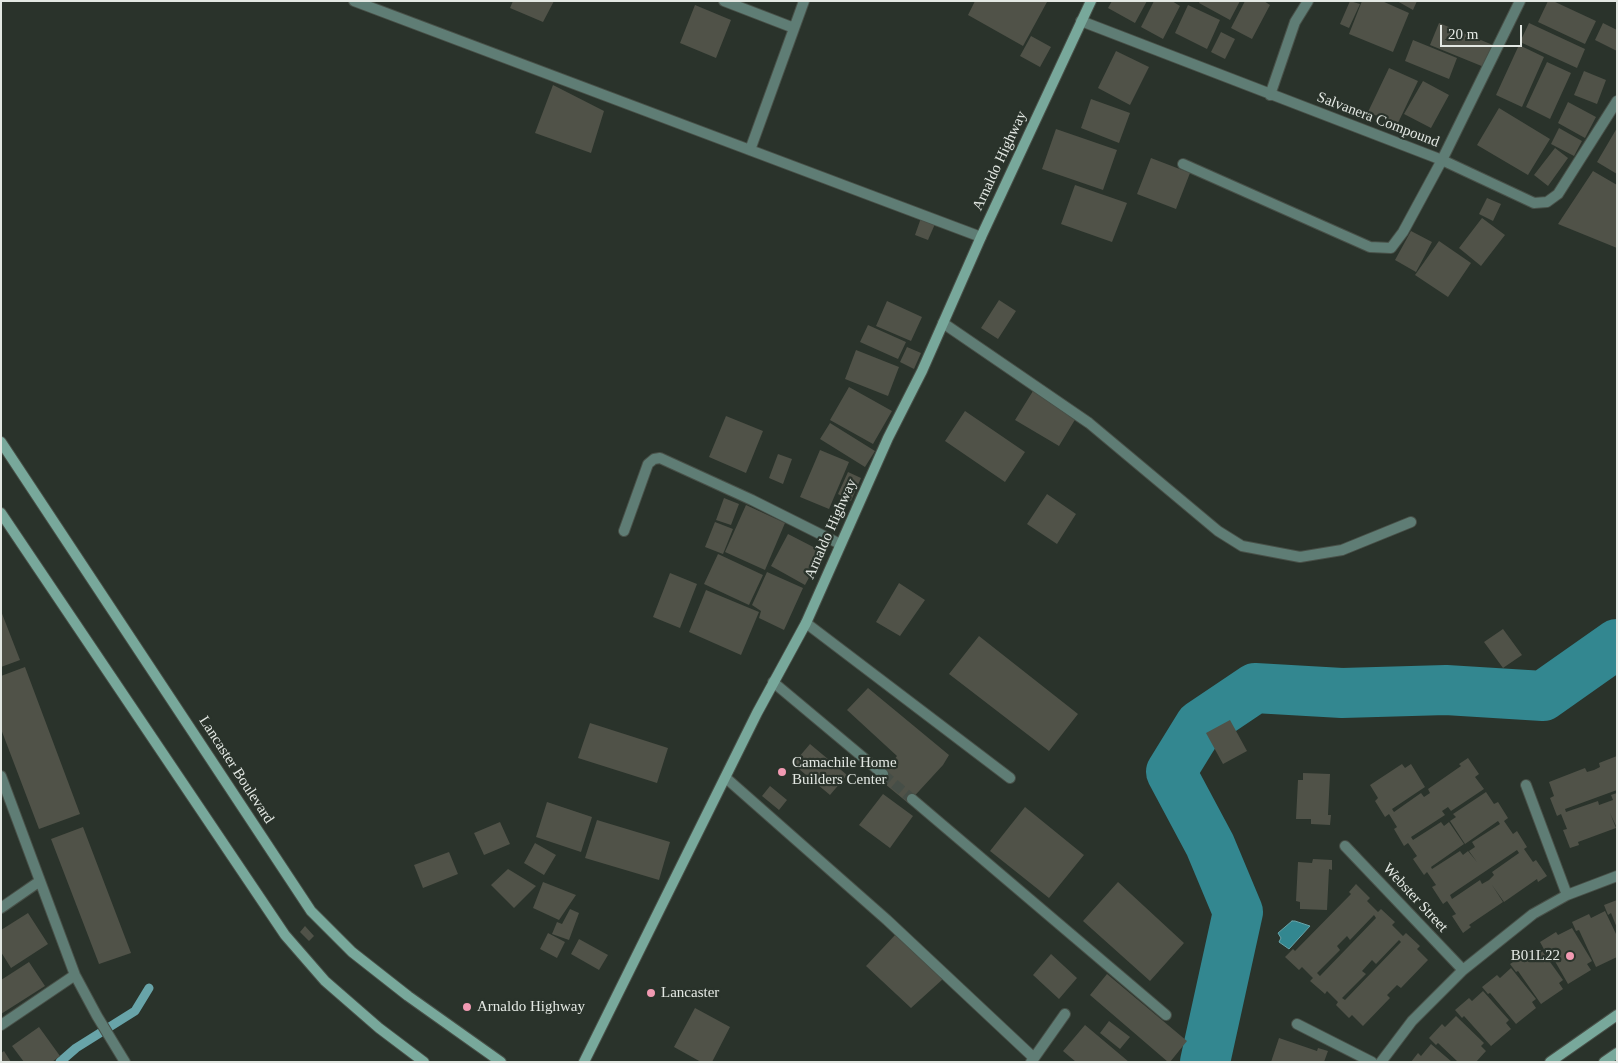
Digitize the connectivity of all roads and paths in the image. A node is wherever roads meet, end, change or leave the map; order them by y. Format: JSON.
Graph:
{"nodes":[{"id":1,"x":354,"y":1,"type":"edge"},
{"id":2,"x":724,"y":1,"type":"edge"},
{"id":3,"x":804,"y":1,"type":"edge"},
{"id":4,"x":1091,"y":1,"type":"edge"},
{"id":5,"x":1308,"y":1,"type":"edge"},
{"id":6,"x":1520,"y":1,"type":"edge"},
{"id":7,"x":1081,"y":21,"type":"junction"},
{"id":8,"x":794,"y":28,"type":"junction"},
{"id":9,"x":1270,"y":95,"type":"junction"},
{"id":10,"x":1617,"y":101,"type":"edge"},
{"id":11,"x":750,"y":150,"type":"junction"},
{"id":12,"x":1442,"y":160,"type":"junction"},
{"id":13,"x":1183,"y":164,"type":"dead end"},
{"id":14,"x":981,"y":237,"type":"junction"},
{"id":15,"x":943,"y":323,"type":"junction"},
{"id":16,"x":1,"y":442,"type":"edge"},
{"id":17,"x":1,"y":513,"type":"edge"},
{"id":18,"x":1411,"y":522,"type":"dead end"},
{"id":19,"x":624,"y":531,"type":"dead end"},
{"id":20,"x":840,"y":544,"type":"junction"},
{"id":21,"x":806,"y":623,"type":"junction"},
{"id":22,"x":773,"y":682,"type":"junction"},
{"id":23,"x":883,"y":774,"type":"tunnel mouth"},
{"id":24,"x":1,"y":776,"type":"edge"},
{"id":25,"x":726,"y":778,"type":"junction"},
{"id":26,"x":1010,"y":778,"type":"dead end"},
{"id":27,"x":1526,"y":785,"type":"dead end"},
{"id":28,"x":5,"y":798,"type":"edge"},
{"id":29,"x":912,"y":799,"type":"tunnel mouth"},
{"id":30,"x":1345,"y":846,"type":"dead end"},
{"id":31,"x":1617,"y":876,"type":"edge"},
{"id":32,"x":40,"y":881,"type":"junction"},
{"id":33,"x":1567,"y":895,"type":"junction"},
{"id":34,"x":1,"y":908,"type":"edge"},
{"id":35,"x":1463,"y":970,"type":"junction"},
{"id":36,"x":75,"y":975,"type":"junction"},
{"id":37,"x":1065,"y":1014,"type":"dead end"},
{"id":38,"x":1166,"y":1015,"type":"dead end"},
{"id":39,"x":1617,"y":1016,"type":"edge"},
{"id":40,"x":1297,"y":1024,"type":"dead end"},
{"id":41,"x":1,"y":1025,"type":"edge"},
{"id":42,"x":1617,"y":1053,"type":"edge"},
{"id":43,"x":1033,"y":1060,"type":"edge"},
{"id":44,"x":125,"y":1062,"type":"edge"},
{"id":45,"x":424,"y":1062,"type":"edge"},
{"id":46,"x":500,"y":1062,"type":"edge"},
{"id":47,"x":584,"y":1062,"type":"edge"},
{"id":48,"x":1372,"y":1062,"type":"edge"},
{"id":49,"x":1381,"y":1062,"type":"edge"},
{"id":50,"x":1550,"y":1062,"type":"edge"},
{"id":51,"x":1604,"y":1062,"type":"edge"}],
"edges":[{"from":1,"to":11,"type":"street"},
{"from":2,"to":8,"type":"street"},
{"from":3,"to":8,"type":"street"},
{"from":4,"to":7,"type":"main road","name":"Arnaldo Highway"},
{"from":5,"to":9,"type":"street"},
{"from":6,"to":12,"type":"street"},
{"from":7,"to":9,"type":"street","name":"Salvanera Compound"},
{"from":7,"to":14,"type":"main road","name":"Arnaldo Highway"},
{"from":8,"to":11,"type":"street"},
{"from":9,"to":12,"type":"street","name":"Salvanera Compound"},
{"from":10,"to":12,"type":"street","name":"Salvanera Compound"},
{"from":11,"to":14,"type":"street"},
{"from":12,"to":13,"type":"street"},
{"from":14,"to":15,"type":"main road","name":"Arnaldo Highway"},
{"from":15,"to":18,"type":"street"},
{"from":15,"to":20,"type":"main road","name":"Arnaldo Highway"},
{"from":16,"to":46,"type":"main road","name":"Lancaster Boulevard"},
{"from":17,"to":45,"type":"main road"},
{"from":19,"to":20,"type":"street"},
{"from":20,"to":21,"type":"main road","name":"Arnaldo Highway"},
{"from":21,"to":22,"type":"main road","name":"Arnaldo Highway"},
{"from":21,"to":26,"type":"street"},
{"from":22,"to":23,"type":"street"},
{"from":22,"to":25,"type":"main road","name":"Arnaldo Highway"},
{"from":24,"to":28,"type":"street"},
{"from":25,"to":43,"type":"street"},
{"from":25,"to":47,"type":"main road","name":"Arnaldo Highway"},
{"from":27,"to":33,"type":"street"},
{"from":28,"to":32,"type":"street"},
{"from":29,"to":38,"type":"street"},
{"from":30,"to":35,"type":"street","name":"Webster Street"},
{"from":31,"to":33,"type":"street"},
{"from":32,"to":34,"type":"street"},
{"from":32,"to":36,"type":"street"},
{"from":33,"to":35,"type":"street"},
{"from":35,"to":49,"type":"street"},
{"from":36,"to":41,"type":"street"},
{"from":36,"to":44,"type":"street"},
{"from":37,"to":43,"type":"street"},
{"from":39,"to":50,"type":"main road"},
{"from":40,"to":48,"type":"street"},
{"from":42,"to":51,"type":"main road"}]}
